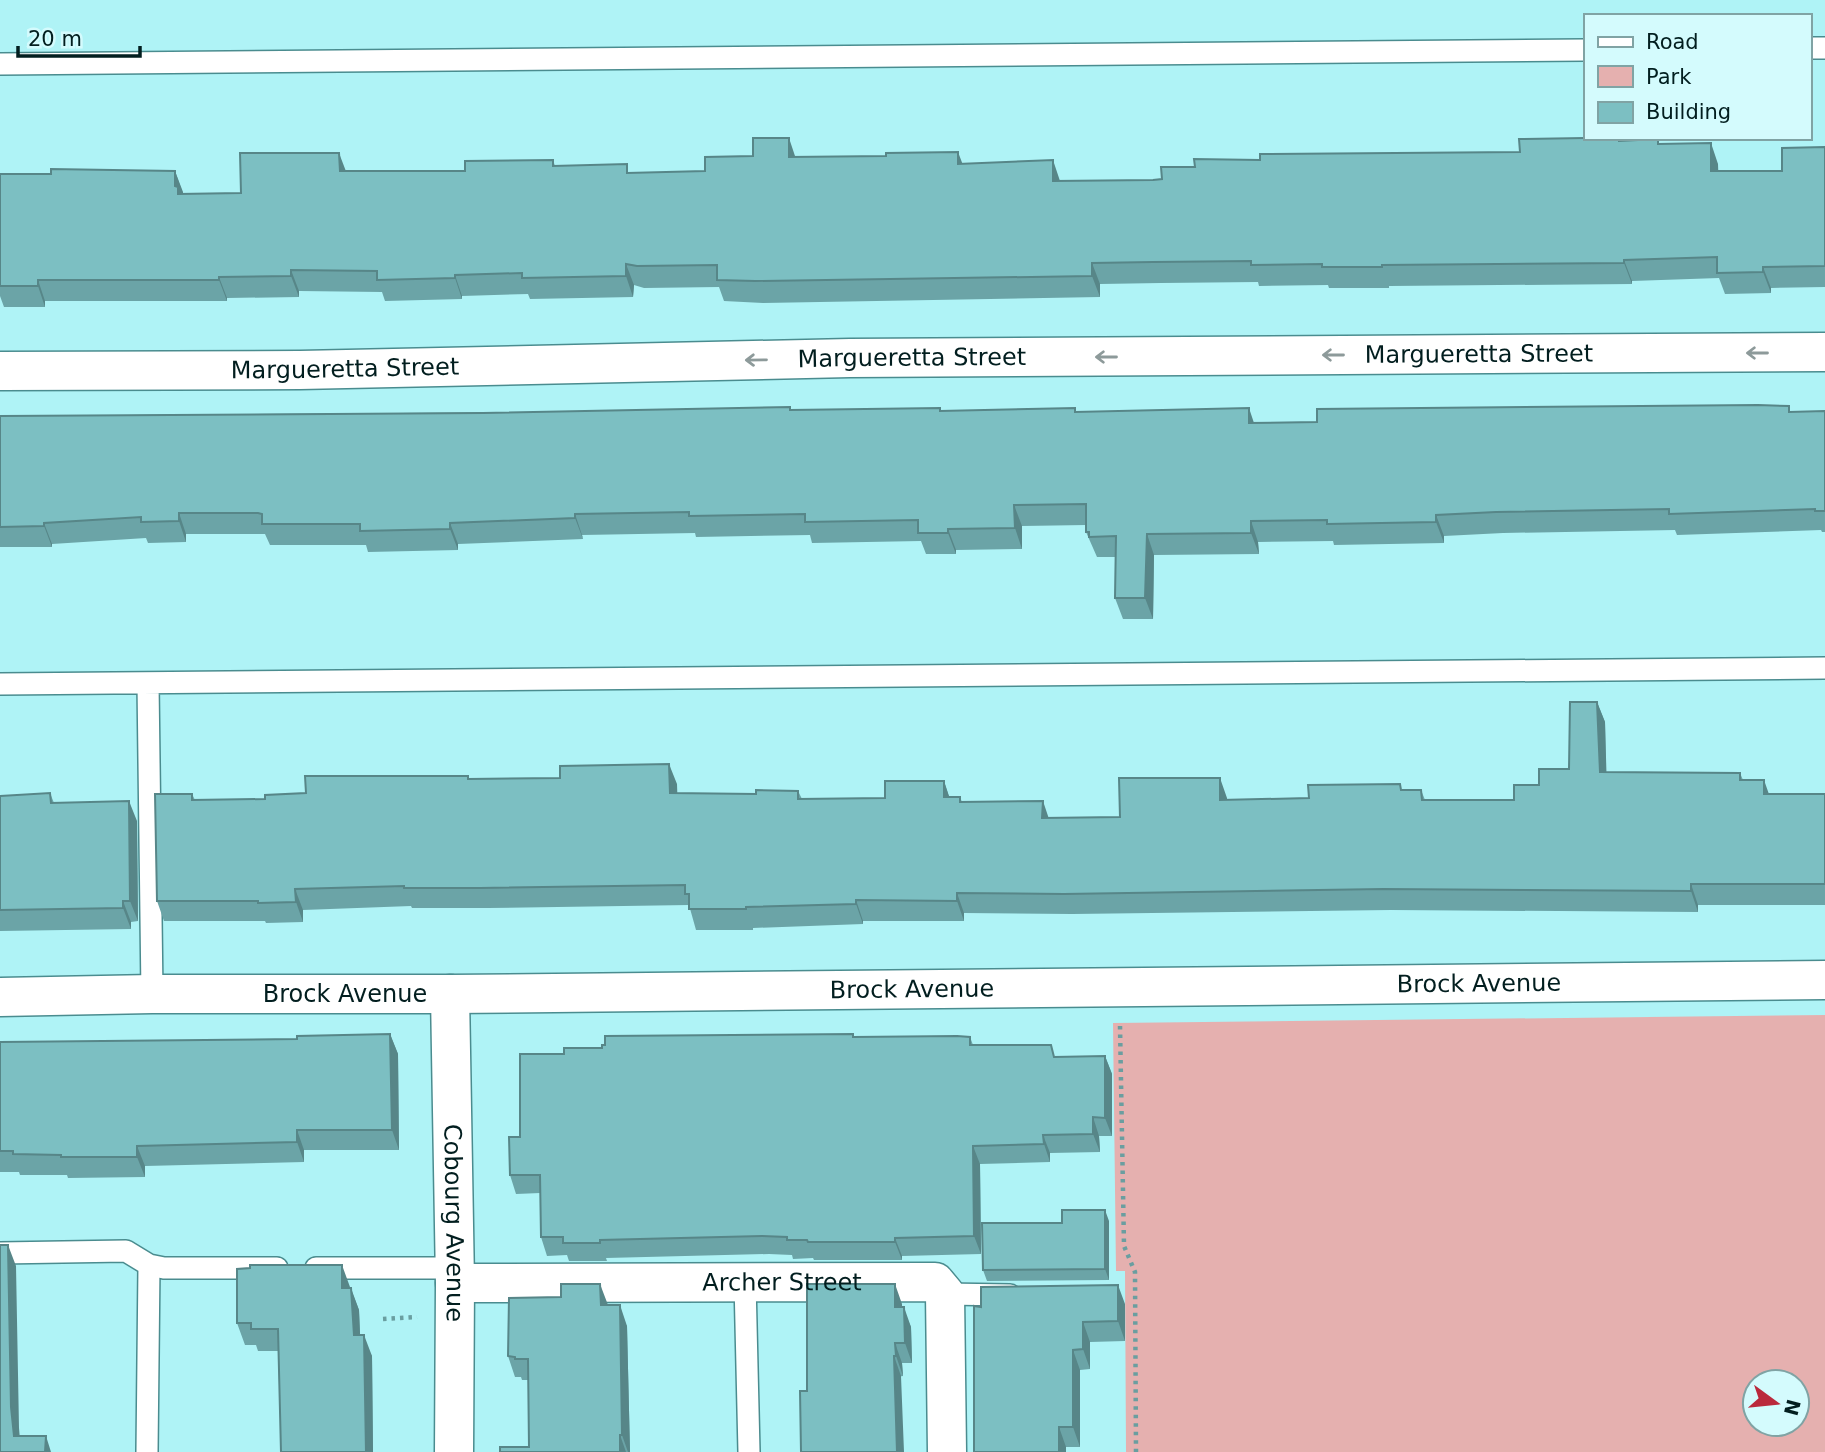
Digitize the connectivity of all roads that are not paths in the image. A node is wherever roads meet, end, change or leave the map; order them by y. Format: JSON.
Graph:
{"nodes":[{"id":1,"x":1584,"y":50,"type":"edge"},
{"id":2,"x":0,"y":64,"type":"edge"},
{"id":3,"x":1825,"y":352,"type":"edge"},
{"id":4,"x":0,"y":371,"type":"edge"},
{"id":5,"x":1825,"y":668,"type":"edge"},
{"id":6,"x":148,"y":683,"type":"junction"},
{"id":7,"x":0,"y":684,"type":"edge"},
{"id":8,"x":1825,"y":980,"type":"edge"},
{"id":9,"x":152,"y":994,"type":"junction"},
{"id":10,"x":450,"y":994,"type":"junction"},
{"id":11,"x":0,"y":997,"type":"edge"},
{"id":12,"x":0,"y":1253,"type":"edge"},
{"id":13,"x":149,"y":1265,"type":"junction"},
{"id":14,"x":455,"y":1276,"type":"junction"},
{"id":15,"x":745,"y":1282,"type":"junction"},
{"id":16,"x":946,"y":1294,"type":"junction"},
{"id":17,"x":1036,"y":1294,"type":"edge"},
{"id":18,"x":147,"y":1452,"type":"edge"},
{"id":19,"x":454,"y":1452,"type":"edge"},
{"id":20,"x":749,"y":1452,"type":"edge"},
{"id":21,"x":947,"y":1452,"type":"edge"}],
"edges":[{"from":1,"to":2,"type":"lane"},
{"from":3,"to":4,"type":"street","name":"Margueretta Street","one_way":true},
{"from":5,"to":6,"type":"lane"},
{"from":6,"to":7,"type":"lane"},
{"from":6,"to":9,"type":"lane"},
{"from":8,"to":10,"type":"street","name":"Brock Avenue"},
{"from":9,"to":10,"type":"street","name":"Brock Avenue"},
{"from":9,"to":11,"type":"street","name":"Brock Avenue"},
{"from":10,"to":14,"type":"street","name":"Cobourg Avenue"},
{"from":12,"to":13,"type":"lane"},
{"from":13,"to":14,"type":"lane"},
{"from":13,"to":18,"type":"lane"},
{"from":14,"to":15,"type":"street","name":"Archer Street"},
{"from":14,"to":19,"type":"street","name":"Cobourg Avenue"},
{"from":15,"to":16,"type":"street","name":"Archer Street"},
{"from":15,"to":20,"type":"lane"},
{"from":16,"to":17,"type":"lane"},
{"from":16,"to":21,"type":"street"}]}
